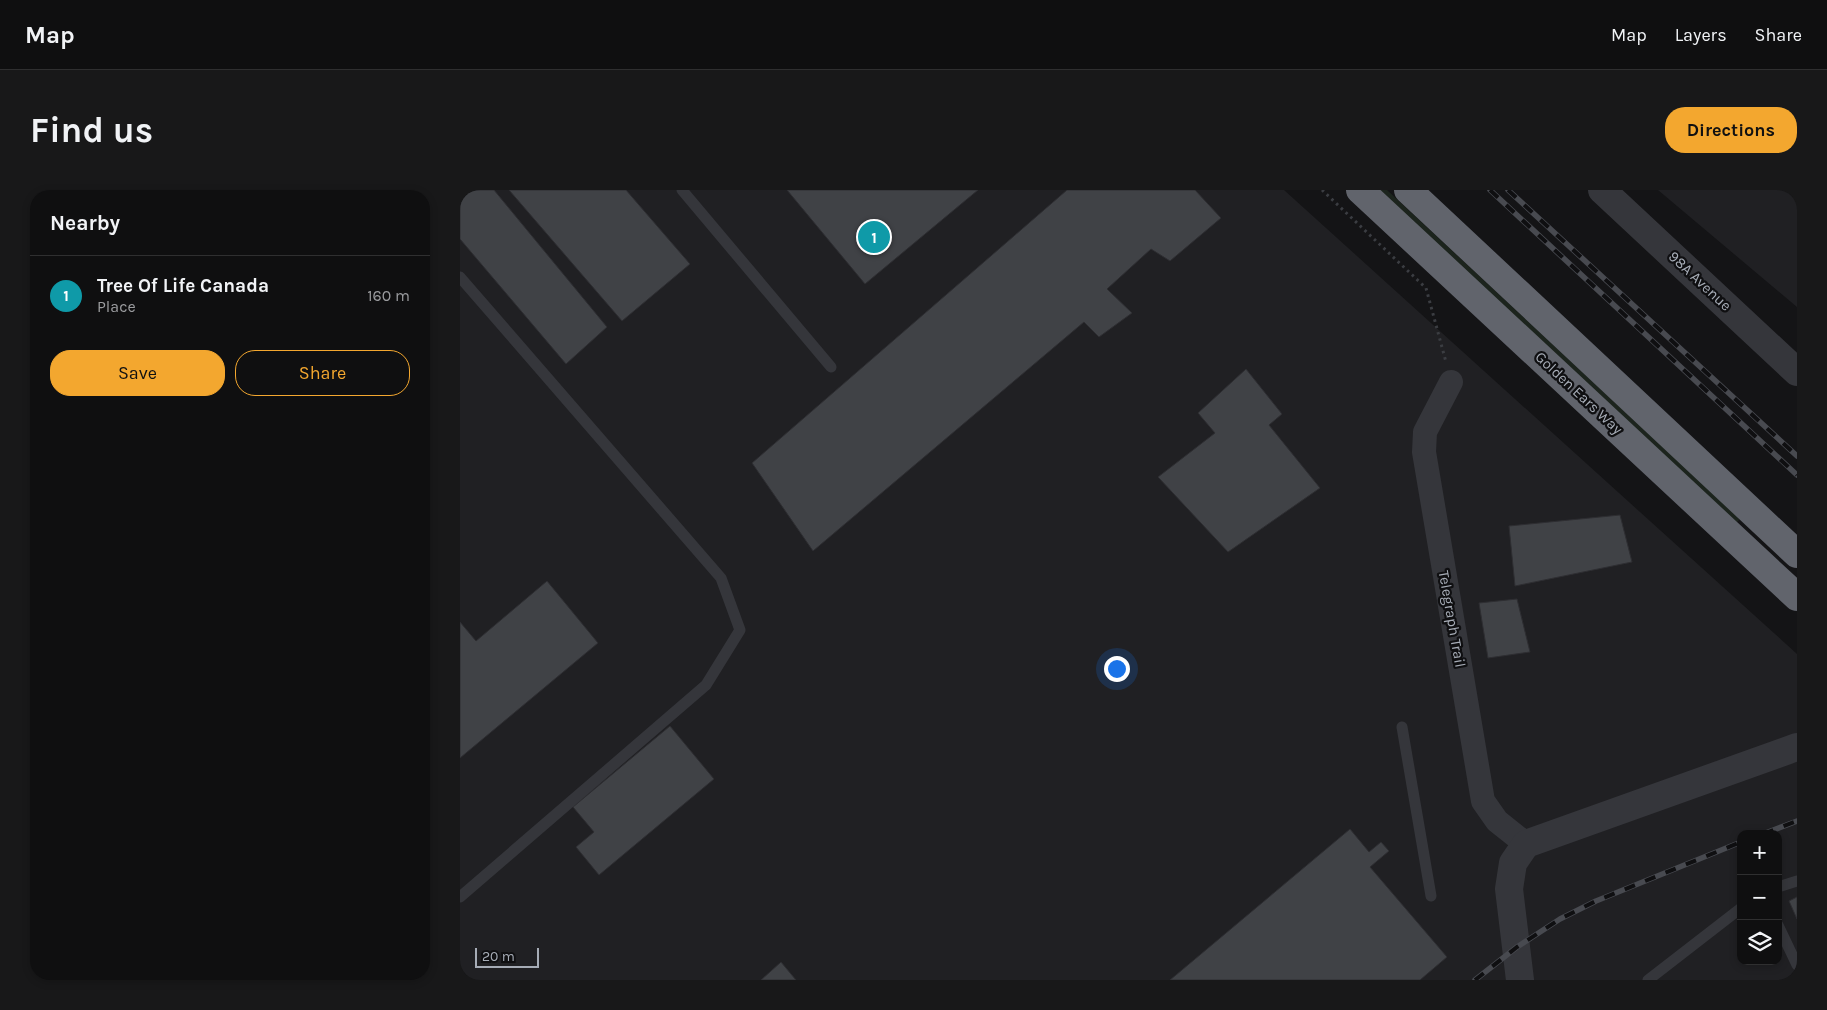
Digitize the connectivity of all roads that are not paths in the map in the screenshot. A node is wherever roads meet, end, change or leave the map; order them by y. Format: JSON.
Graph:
{"nodes":[{"id":1,"x":682,"y":190,"type":"edge"},
{"id":2,"x":1360,"y":190,"type":"edge"},
{"id":3,"x":1408,"y":190,"type":"edge"},
{"id":4,"x":1602,"y":190,"type":"edge"},
{"id":5,"x":460,"y":276,"type":"edge"},
{"id":6,"x":831,"y":367,"type":"dead end"},
{"id":7,"x":1797,"y":372,"type":"edge"},
{"id":8,"x":1451,"y":382,"type":"road end"},
{"id":9,"x":1797,"y":554,"type":"edge"},
{"id":10,"x":1797,"y":597,"type":"edge"},
{"id":11,"x":1402,"y":727,"type":"dead end"},
{"id":12,"x":1797,"y":747,"type":"edge"},
{"id":13,"x":1526,"y":844,"type":"junction"},
{"id":14,"x":1797,"y":881,"type":"edge"},
{"id":15,"x":1782,"y":886,"type":"edge"},
{"id":16,"x":1431,"y":896,"type":"dead end"},
{"id":17,"x":460,"y":897,"type":"edge"},
{"id":18,"x":1737,"y":911,"type":"edge"},
{"id":19,"x":1782,"y":933,"type":"edge"},
{"id":20,"x":1797,"y":965,"type":"edge"},
{"id":21,"x":1520,"y":980,"type":"edge"},
{"id":22,"x":1648,"y":980,"type":"edge"}],
"edges":[{"from":1,"to":6,"type":"lane"},
{"from":2,"to":10,"type":"highway","name":"Golden Ears Way"},
{"from":3,"to":9,"type":"highway","name":"Golden Ears Way"},
{"from":4,"to":7,"type":"street","name":"98A Avenue"},
{"from":5,"to":17,"type":"lane"},
{"from":8,"to":13,"type":"street","name":"Telegraph Trail"},
{"from":11,"to":16,"type":"lane"},
{"from":12,"to":13,"type":"street"},
{"from":13,"to":21,"type":"street"},
{"from":14,"to":15,"type":"lane"},
{"from":18,"to":22,"type":"lane"},
{"from":19,"to":20,"type":"lane"}]}
